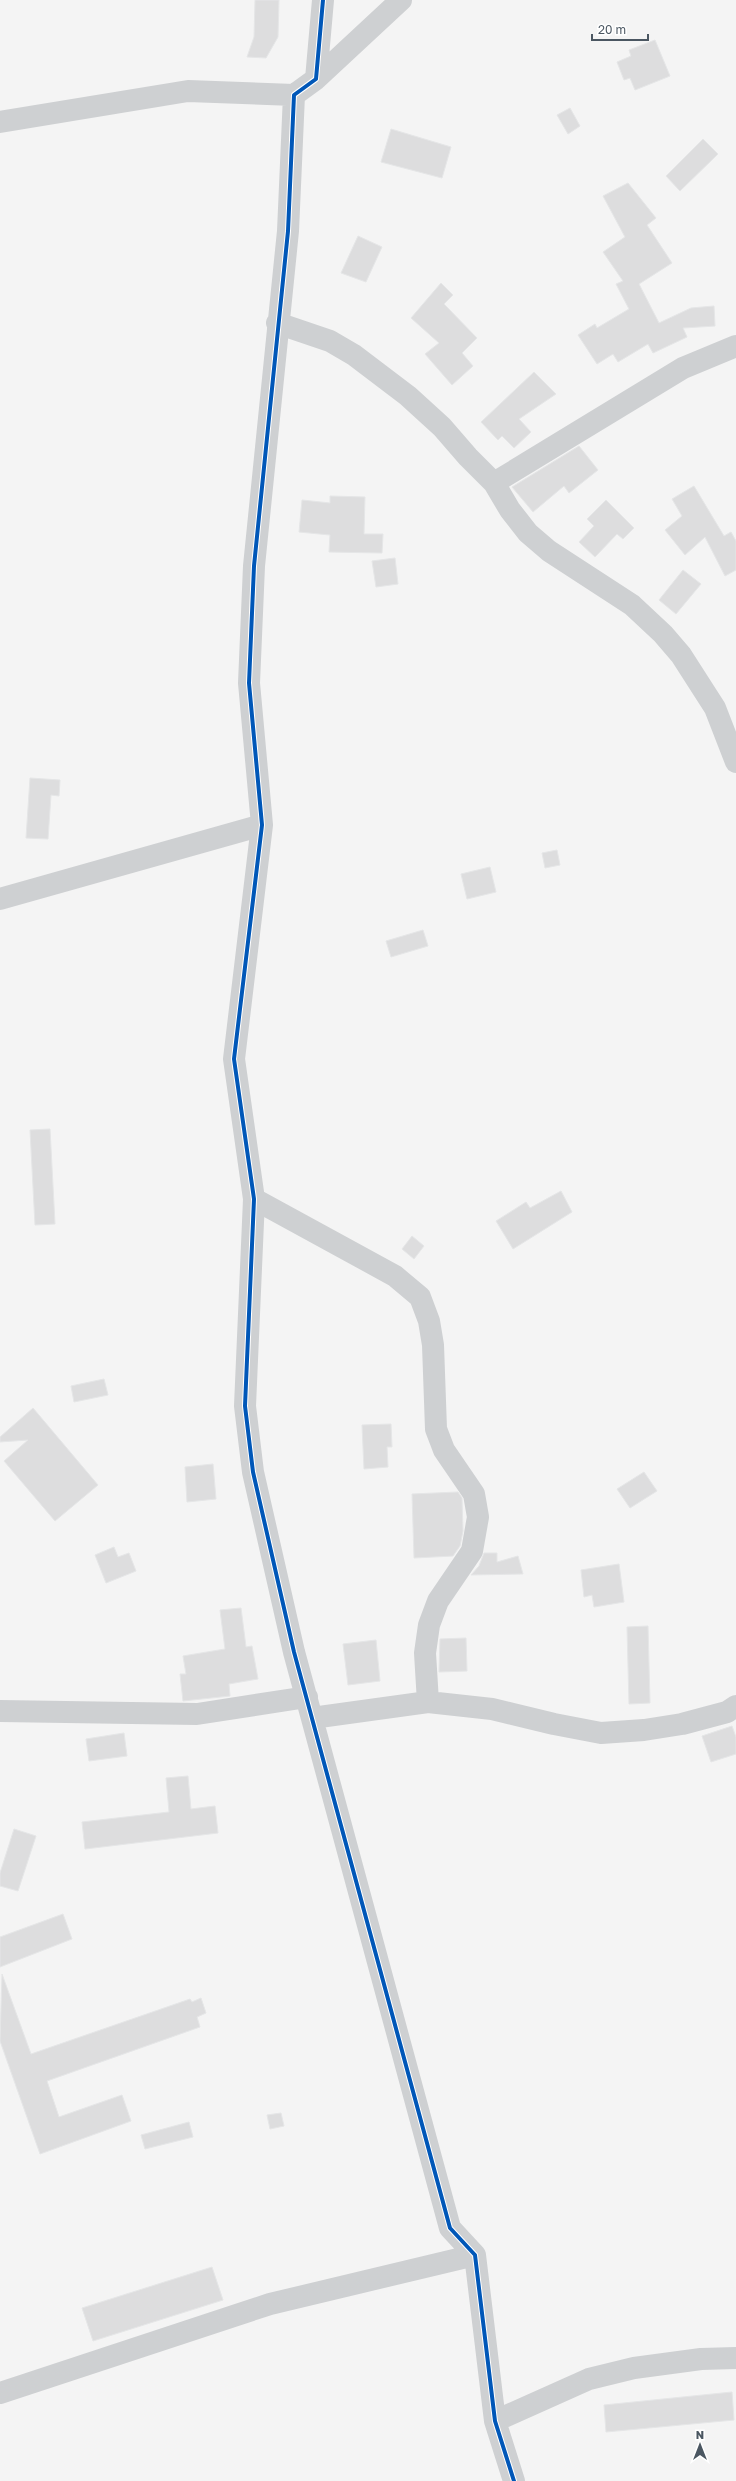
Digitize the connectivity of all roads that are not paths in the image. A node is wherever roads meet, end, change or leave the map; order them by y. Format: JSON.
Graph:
{"nodes":[{"id":1,"x":323,"y":0,"type":"edge"},
{"id":2,"x":402,"y":0,"type":"edge"},
{"id":3,"x":316,"y":79,"type":"junction"},
{"id":4,"x":294,"y":94,"type":"junction"},
{"id":5,"x":0,"y":122,"type":"edge"},
{"id":6,"x":277,"y":323,"type":"junction"},
{"id":7,"x":736,"y":346,"type":"edge"},
{"id":8,"x":494,"y":483,"type":"junction"},
{"id":9,"x":736,"y":762,"type":"edge"},
{"id":10,"x":262,"y":825,"type":"junction"},
{"id":11,"x":0,"y":899,"type":"edge"},
{"id":12,"x":254,"y":1199,"type":"junction"},
{"id":13,"x":428,"y":1702,"type":"junction"},
{"id":14,"x":736,"y":1706,"type":"edge"},
{"id":15,"x":310,"y":1707,"type":"junction"},
{"id":16,"x":0,"y":1711,"type":"edge"},
{"id":17,"x":475,"y":2255,"type":"junction"},
{"id":18,"x":736,"y":2358,"type":"edge"},
{"id":19,"x":0,"y":2393,"type":"edge"},
{"id":20,"x":495,"y":2421,"type":"junction"},
{"id":21,"x":514,"y":2481,"type":"edge"}],
"edges":[{"from":1,"to":3,"type":"street"},
{"from":2,"to":3,"type":"street"},
{"from":3,"to":4,"type":"street"},
{"from":4,"to":5,"type":"street"},
{"from":4,"to":6,"type":"street"},
{"from":6,"to":8,"type":"street"},
{"from":6,"to":10,"type":"street"},
{"from":7,"to":8,"type":"street"},
{"from":8,"to":9,"type":"street"},
{"from":10,"to":11,"type":"street"},
{"from":10,"to":12,"type":"street"},
{"from":12,"to":13,"type":"street"},
{"from":12,"to":15,"type":"street"},
{"from":13,"to":14,"type":"street"},
{"from":13,"to":15,"type":"street"},
{"from":15,"to":16,"type":"street"},
{"from":15,"to":17,"type":"street"},
{"from":17,"to":19,"type":"street"},
{"from":17,"to":20,"type":"street"},
{"from":18,"to":20,"type":"street"},
{"from":20,"to":21,"type":"street"}]}
